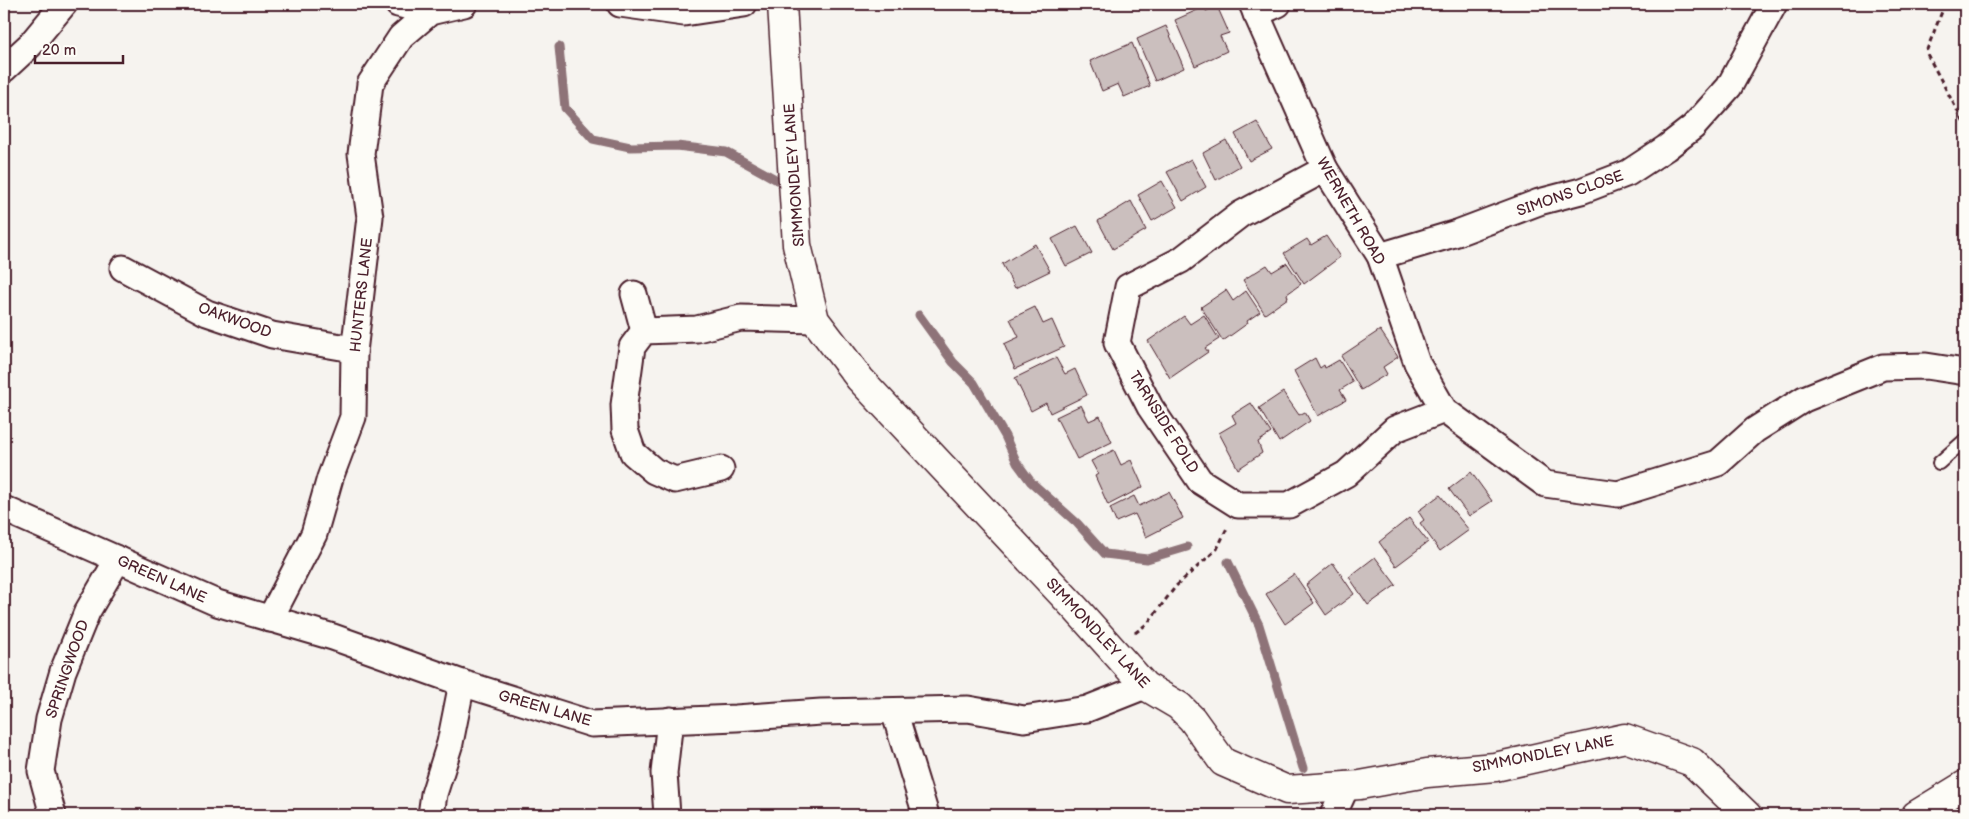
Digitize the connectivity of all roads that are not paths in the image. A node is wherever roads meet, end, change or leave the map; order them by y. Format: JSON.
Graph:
{"nodes":[{"id":1,"x":64,"y":4,"type":"edge"},
{"id":2,"x":398,"y":4,"type":"edge"},
{"id":3,"x":464,"y":4,"type":"edge"},
{"id":4,"x":620,"y":4,"type":"edge"},
{"id":5,"x":744,"y":4,"type":"edge"},
{"id":6,"x":782,"y":4,"type":"edge"},
{"id":7,"x":1278,"y":4,"type":"edge"},
{"id":8,"x":1774,"y":4,"type":"edge"},
{"id":9,"x":1254,"y":9,"type":"edge"},
{"id":10,"x":430,"y":12,"type":"junction"},
{"id":11,"x":4,"y":69,"type":"edge"},
{"id":12,"x":1325,"y":169,"type":"junction"},
{"id":13,"x":1380,"y":256,"type":"junction"},
{"id":14,"x":123,"y":268,"type":"dead end"},
{"id":15,"x":634,"y":294,"type":"dead end"},
{"id":16,"x":815,"y":320,"type":"junction"},
{"id":17,"x":644,"y":331,"type":"junction"},
{"id":18,"x":354,"y":352,"type":"junction"},
{"id":19,"x":1965,"y":372,"type":"edge"},
{"id":20,"x":1444,"y":410,"type":"junction"},
{"id":21,"x":1965,"y":440,"type":"edge"},
{"id":22,"x":1939,"y":463,"type":"dead end"},
{"id":23,"x":721,"y":469,"type":"dead end"},
{"id":24,"x":4,"y":509,"type":"edge"},
{"id":25,"x":118,"y":559,"type":"junction"},
{"id":26,"x":270,"y":618,"type":"junction"},
{"id":27,"x":462,"y":683,"type":"junction"},
{"id":28,"x":1145,"y":686,"type":"junction"},
{"id":29,"x":894,"y":711,"type":"junction"},
{"id":30,"x":670,"y":720,"type":"junction"},
{"id":31,"x":1347,"y":785,"type":"junction"},
{"id":32,"x":1965,"y":785,"type":"edge"},
{"id":33,"x":1925,"y":813,"type":"edge"},
{"id":34,"x":53,"y":815,"type":"edge"},
{"id":35,"x":432,"y":815,"type":"edge"},
{"id":36,"x":667,"y":815,"type":"edge"},
{"id":37,"x":926,"y":815,"type":"edge"},
{"id":38,"x":1334,"y":815,"type":"edge"},
{"id":39,"x":1747,"y":815,"type":"edge"}],
"edges":[{"from":1,"to":11,"type":"street"},
{"from":2,"to":10,"type":"street"},
{"from":3,"to":10,"type":"street","name":"HUNTERS LANE"},
{"from":4,"to":5,"type":"street"},
{"from":6,"to":16,"type":"street","name":"SIMMONDLEY LANE"},
{"from":7,"to":9,"type":"street"},
{"from":8,"to":13,"type":"street","name":"SIMONS CLOSE"},
{"from":9,"to":12,"type":"street","name":"WERNETH ROAD"},
{"from":10,"to":18,"type":"street","name":"HUNTERS LANE"},
{"from":12,"to":13,"type":"street","name":"WERNETH ROAD"},
{"from":12,"to":20,"type":"street","name":"TARNSIDE FOLD"},
{"from":13,"to":20,"type":"street","name":"WERNETH ROAD"},
{"from":14,"to":18,"type":"street","name":"OAKWOOD"},
{"from":15,"to":17,"type":"street"},
{"from":16,"to":17,"type":"street"},
{"from":16,"to":28,"type":"street","name":"SIMMONDLEY LANE"},
{"from":17,"to":23,"type":"street"},
{"from":18,"to":26,"type":"street","name":"HUNTERS LANE"},
{"from":19,"to":20,"type":"street","name":"WERNETH ROAD"},
{"from":21,"to":22,"type":"lane"},
{"from":24,"to":25,"type":"street","name":"GREEN LANE"},
{"from":25,"to":26,"type":"street","name":"GREEN LANE"},
{"from":25,"to":34,"type":"street","name":"SPRINGWOOD"},
{"from":26,"to":27,"type":"street","name":"GREEN LANE"},
{"from":27,"to":30,"type":"street","name":"GREEN LANE"},
{"from":27,"to":35,"type":"street"},
{"from":28,"to":29,"type":"street","name":"GREEN LANE"},
{"from":28,"to":31,"type":"street","name":"SIMMONDLEY LANE"},
{"from":29,"to":30,"type":"street","name":"GREEN LANE"},
{"from":29,"to":37,"type":"street"},
{"from":30,"to":36,"type":"street"},
{"from":31,"to":38,"type":"street"},
{"from":31,"to":39,"type":"street","name":"SIMMONDLEY LANE"},
{"from":32,"to":33,"type":"street"}]}
